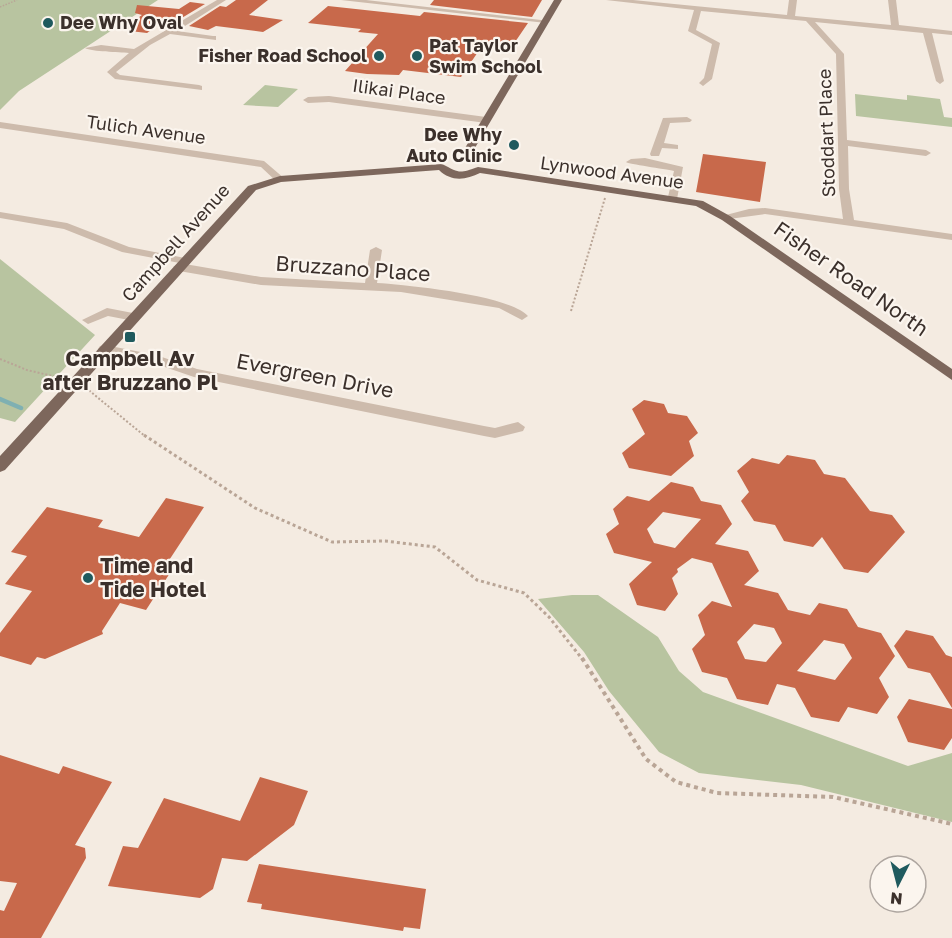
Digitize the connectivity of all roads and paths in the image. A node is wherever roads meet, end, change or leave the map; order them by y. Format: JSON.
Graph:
{"nodes":[{"id":1,"x":17,"y":0,"type":"edge"},
{"id":2,"x":222,"y":0,"type":"edge"},
{"id":3,"x":345,"y":0,"type":"edge"},
{"id":4,"x":558,"y":0,"type":"edge"},
{"id":5,"x":610,"y":0,"type":"edge"},
{"id":6,"x":726,"y":0,"type":"edge"},
{"id":7,"x":793,"y":0,"type":"edge"},
{"id":8,"x":892,"y":0,"type":"edge"},
{"id":9,"x":0,"y":7,"type":"edge"},
{"id":10,"x":698,"y":8,"type":"junction"},
{"id":11,"x":723,"y":10,"type":"junction"},
{"id":12,"x":791,"y":17,"type":"junction"},
{"id":13,"x":808,"y":19,"type":"junction"},
{"id":14,"x":546,"y":21,"type":"junction"},
{"id":15,"x":895,"y":28,"type":"junction"},
{"id":16,"x":927,"y":31,"type":"junction"},
{"id":17,"x":170,"y":32,"type":"junction"},
{"id":18,"x":952,"y":33,"type":"edge"},
{"id":19,"x":213,"y":38,"type":"dead end"},
{"id":20,"x":89,"y":48,"type":"dead end"},
{"id":21,"x":136,"y":52,"type":"junction"},
{"id":22,"x":940,"y":81,"type":"dead end"},
{"id":23,"x":703,"y":83,"type":"dead end"},
{"id":24,"x":199,"y":88,"type":"dead end"},
{"id":25,"x":308,"y":100,"type":"dead end"},
{"id":26,"x":486,"y":120,"type":"junction"},
{"id":27,"x":687,"y":120,"type":"dead end"},
{"id":28,"x":0,"y":125,"type":"edge"},
{"id":29,"x":842,"y":142,"type":"junction"},
{"id":30,"x":658,"y":144,"type":"junction"},
{"id":31,"x":675,"y":147,"type":"dead end"},
{"id":32,"x":926,"y":153,"type":"dead end"},
{"id":33,"x":464,"y":158,"type":"junction"},
{"id":34,"x":631,"y":162,"type":"dead end"},
{"id":35,"x":653,"y":162,"type":"junction"},
{"id":36,"x":442,"y":167,"type":"junction"},
{"id":37,"x":478,"y":170,"type":"junction"},
{"id":38,"x":280,"y":179,"type":"junction"},
{"id":39,"x":606,"y":196,"type":"dead end"},
{"id":40,"x":673,"y":197,"type":"junction"},
{"id":41,"x":0,"y":215,"type":"edge"},
{"id":42,"x":726,"y":218,"type":"junction"},
{"id":43,"x":849,"y":222,"type":"junction"},
{"id":44,"x":952,"y":237,"type":"edge"},
{"id":45,"x":376,"y":250,"type":"dead end"},
{"id":46,"x":182,"y":264,"type":"junction"},
{"id":47,"x":371,"y":286,"type":"junction"},
{"id":48,"x":570,"y":311,"type":"dead end"},
{"id":49,"x":522,"y":316,"type":"dead end"},
{"id":50,"x":134,"y":317,"type":"junction"},
{"id":51,"x":88,"y":320,"type":"dead end"},
{"id":52,"x":105,"y":349,"type":"junction"},
{"id":53,"x":0,"y":359,"type":"edge"},
{"id":54,"x":951,"y":373,"type":"edge"},
{"id":55,"x":76,"y":381,"type":"junction"},
{"id":56,"x":518,"y":427,"type":"dead end"},
{"id":57,"x":0,"y":466,"type":"edge"},
{"id":58,"x":952,"y":824,"type":"edge"}],
"edges":[{"from":1,"to":9,"type":"path"},
{"from":2,"to":17,"type":"street"},
{"from":3,"to":14,"type":"street"},
{"from":4,"to":14,"type":"main road"},
{"from":5,"to":10,"type":"street"},
{"from":6,"to":11,"type":"street"},
{"from":7,"to":12,"type":"street"},
{"from":8,"to":15,"type":"street"},
{"from":10,"to":11,"type":"street"},
{"from":10,"to":23,"type":"street"},
{"from":11,"to":12,"type":"street"},
{"from":12,"to":13,"type":"street"},
{"from":13,"to":15,"type":"street"},
{"from":13,"to":29,"type":"street","name":"Stoddart Place"},
{"from":14,"to":26,"type":"main road"},
{"from":15,"to":16,"type":"street"},
{"from":16,"to":18,"type":"street"},
{"from":16,"to":22,"type":"street"},
{"from":17,"to":19,"type":"street"},
{"from":17,"to":21,"type":"street"},
{"from":20,"to":21,"type":"street"},
{"from":21,"to":24,"type":"street"},
{"from":25,"to":26,"type":"street","name":"Ilikai Place"},
{"from":26,"to":33,"type":"main road"},
{"from":27,"to":30,"type":"street"},
{"from":28,"to":38,"type":"street","name":"Tulich Avenue"},
{"from":29,"to":32,"type":"street"},
{"from":29,"to":43,"type":"street","name":"Stoddart Place"},
{"from":30,"to":31,"type":"street"},
{"from":30,"to":35,"type":"street"},
{"from":33,"to":36,"type":"main road"},
{"from":33,"to":37,"type":"main road"},
{"from":34,"to":35,"type":"street"},
{"from":35,"to":40,"type":"street"},
{"from":36,"to":37,"type":"main road","name":"Lynwood Avenue"},
{"from":36,"to":38,"type":"main road","name":"Campbell Avenue"},
{"from":37,"to":40,"type":"main road","name":"Lynwood Avenue"},
{"from":38,"to":46,"type":"main road","name":"Campbell Avenue"},
{"from":39,"to":48,"type":"path"},
{"from":40,"to":42,"type":"main road","name":"Lynwood Avenue"},
{"from":41,"to":46,"type":"street","name":"Bruzzano Place"},
{"from":42,"to":43,"type":"street"},
{"from":42,"to":54,"type":"main road","name":"Fisher Road North"},
{"from":43,"to":44,"type":"street"},
{"from":45,"to":47,"type":"street"},
{"from":46,"to":47,"type":"street","name":"Bruzzano Place"},
{"from":46,"to":50,"type":"main road","name":"Campbell Avenue"},
{"from":47,"to":49,"type":"street","name":"Bruzzano Place"},
{"from":50,"to":51,"type":"street"},
{"from":50,"to":52,"type":"main road","name":"Campbell Avenue"},
{"from":52,"to":55,"type":"main road","name":"Campbell Avenue"},
{"from":52,"to":56,"type":"street","name":"Evergreen Drive"},
{"from":53,"to":55,"type":"path"},
{"from":55,"to":57,"type":"main road","name":"Campbell Avenue"},
{"from":55,"to":58,"type":"path"}]}
